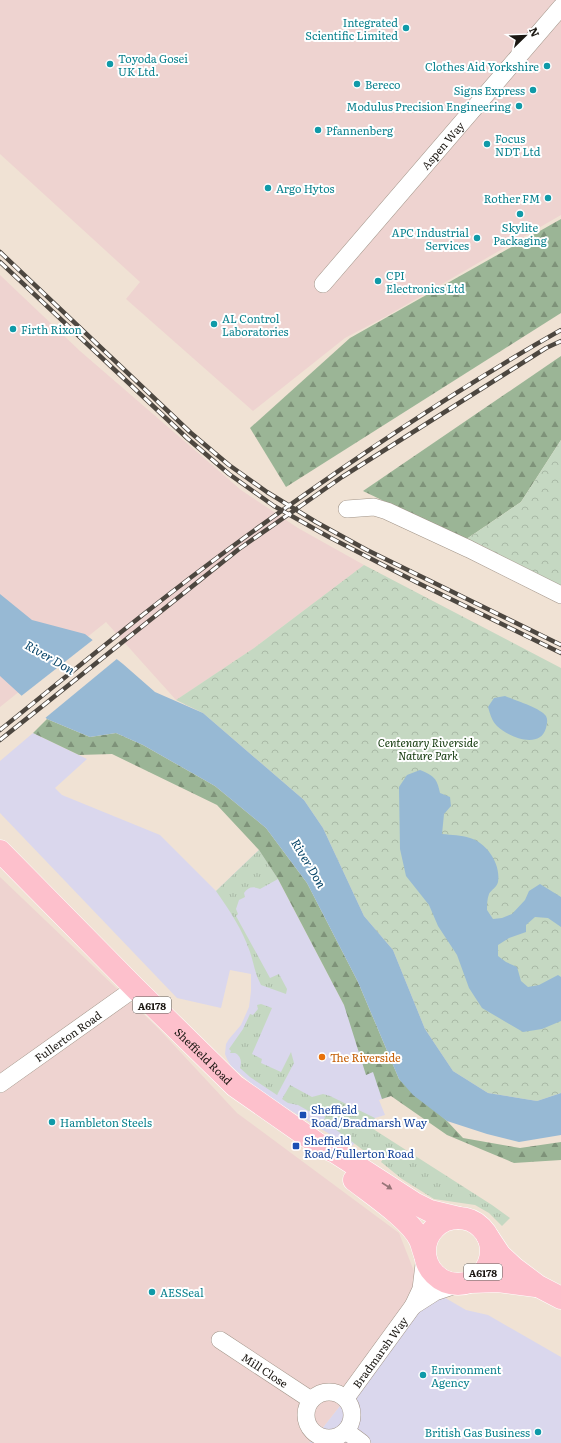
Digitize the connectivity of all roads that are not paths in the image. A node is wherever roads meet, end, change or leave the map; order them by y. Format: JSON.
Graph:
{"nodes":[{"id":1,"x":561,"y":7,"type":"edge"},
{"id":2,"x":323,"y":284,"type":"dead end"},
{"id":3,"x":347,"y":509,"type":"dead end"},
{"id":4,"x":561,"y":595,"type":"edge"},
{"id":5,"x":0,"y":850,"type":"edge"},
{"id":6,"x":135,"y":988,"type":"junction"},
{"id":7,"x":0,"y":1084,"type":"edge"},
{"id":8,"x":318,"y":1144,"type":"junction"},
{"id":9,"x":459,"y":1218,"type":"junction"},
{"id":10,"x":485,"y":1232,"type":"junction"},
{"id":11,"x":425,"y":1255,"type":"junction"},
{"id":12,"x":465,"y":1283,"type":"junction"},
{"id":13,"x":538,"y":1286,"type":"junction"},
{"id":14,"x":561,"y":1298,"type":"edge"},
{"id":15,"x":413,"y":1306,"type":"junction"},
{"id":16,"x":220,"y":1340,"type":"dead end"},
{"id":17,"x":346,"y":1398,"type":"junction"},
{"id":18,"x":311,"y":1400,"type":"junction"},
{"id":19,"x":346,"y":1431,"type":"junction"},
{"id":20,"x":313,"y":1439,"type":"edge"},
{"id":21,"x":362,"y":1443,"type":"edge"}],
"edges":[{"from":1,"to":2,"type":"street","name":"Aspen Way"},
{"from":3,"to":4,"type":"street"},
{"from":5,"to":6,"type":"main road","name":"Sheffield Road","number":"A6178"},
{"from":6,"to":7,"type":"street","name":"Fullerton Road"},
{"from":6,"to":8,"type":"main road","name":"Sheffield Road","number":"A6178"},
{"from":8,"to":9,"type":"main road","name":"Sheffield Road","number":"A6178","one_way":true},
{"from":8,"to":11,"type":"main road","name":"Sheffield Road","number":"A6178"},
{"from":9,"to":10,"type":"main road","number":"A6178"},
{"from":9,"to":11,"type":"main road"},
{"from":10,"to":12,"type":"main road","number":"A6178"},
{"from":10,"to":13,"type":"main road","number":"A6178"},
{"from":11,"to":12,"type":"main road","number":"A6178"},
{"from":11,"to":15,"type":"street","name":"Bradmarsh Way"},
{"from":12,"to":13,"type":"main road","number":"A6178"},
{"from":12,"to":15,"type":"street","name":"Bradmarsh Way"},
{"from":13,"to":14,"type":"main road","number":"A6178"},
{"from":15,"to":17,"type":"street","name":"Bradmarsh Way"},
{"from":16,"to":18,"type":"street","name":"Mill Close"},
{"from":17,"to":18,"type":"street"},
{"from":17,"to":19,"type":"street"},
{"from":18,"to":20,"type":"street"},
{"from":19,"to":20,"type":"street"},
{"from":19,"to":21,"type":"street"}]}
